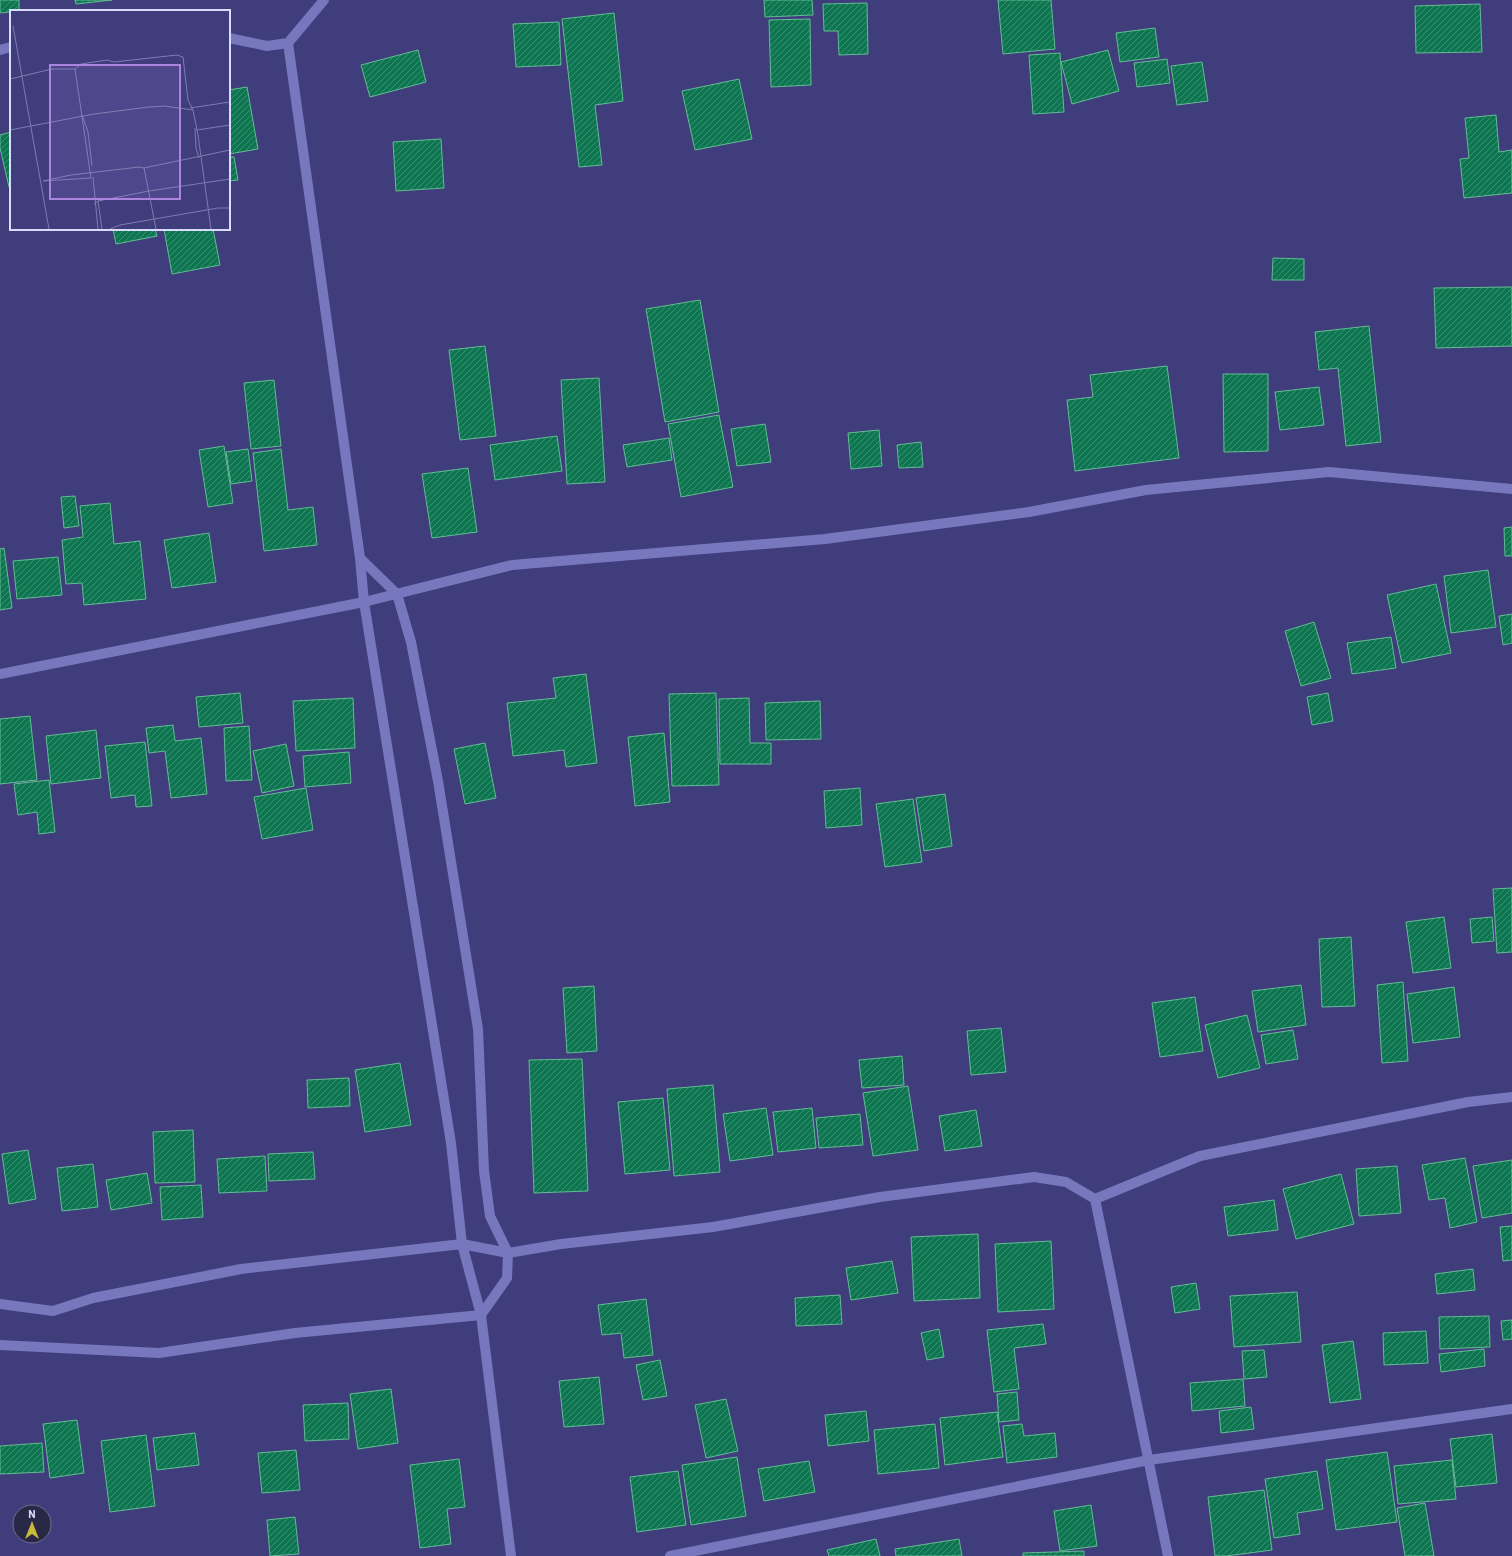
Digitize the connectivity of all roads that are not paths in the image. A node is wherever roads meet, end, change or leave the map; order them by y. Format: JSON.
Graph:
{"nodes":[{"id":1,"x":324,"y":0,"type":"edge"},
{"id":2,"x":230,"y":38,"type":"edge"},
{"id":3,"x":288,"y":43,"type":"junction"},
{"id":4,"x":10,"y":47,"type":"edge"},
{"id":5,"x":0,"y":50,"type":"edge"},
{"id":6,"x":1512,"y":489,"type":"edge"},
{"id":7,"x":360,"y":558,"type":"junction"},
{"id":8,"x":397,"y":594,"type":"junction"},
{"id":9,"x":364,"y":602,"type":"junction"},
{"id":10,"x":0,"y":674,"type":"edge"},
{"id":11,"x":1512,"y":1097,"type":"edge"},
{"id":12,"x":1095,"y":1199,"type":"junction"},
{"id":13,"x":462,"y":1244,"type":"junction"},
{"id":14,"x":508,"y":1253,"type":"junction"},
{"id":15,"x":0,"y":1304,"type":"edge"},
{"id":16,"x":482,"y":1314,"type":"junction"},
{"id":17,"x":0,"y":1346,"type":"edge"},
{"id":18,"x":1512,"y":1409,"type":"edge"},
{"id":19,"x":1149,"y":1460,"type":"junction"},
{"id":20,"x":511,"y":1556,"type":"edge"},
{"id":21,"x":670,"y":1556,"type":"edge"},
{"id":22,"x":1168,"y":1556,"type":"edge"}],
"edges":[{"from":1,"to":3,"type":"street"},
{"from":2,"to":3,"type":"street"},
{"from":3,"to":7,"type":"street"},
{"from":4,"to":5,"type":"street"},
{"from":6,"to":8,"type":"street"},
{"from":7,"to":8,"type":"street"},
{"from":7,"to":9,"type":"street"},
{"from":8,"to":9,"type":"street"},
{"from":8,"to":14,"type":"street"},
{"from":9,"to":10,"type":"street"},
{"from":9,"to":13,"type":"street"},
{"from":11,"to":12,"type":"street"},
{"from":12,"to":14,"type":"street"},
{"from":12,"to":19,"type":"street"},
{"from":13,"to":14,"type":"street"},
{"from":13,"to":15,"type":"street"},
{"from":13,"to":16,"type":"street"},
{"from":14,"to":16,"type":"street"},
{"from":16,"to":17,"type":"street"},
{"from":16,"to":20,"type":"street"},
{"from":18,"to":19,"type":"street"},
{"from":19,"to":21,"type":"street"},
{"from":19,"to":22,"type":"street"}]}
